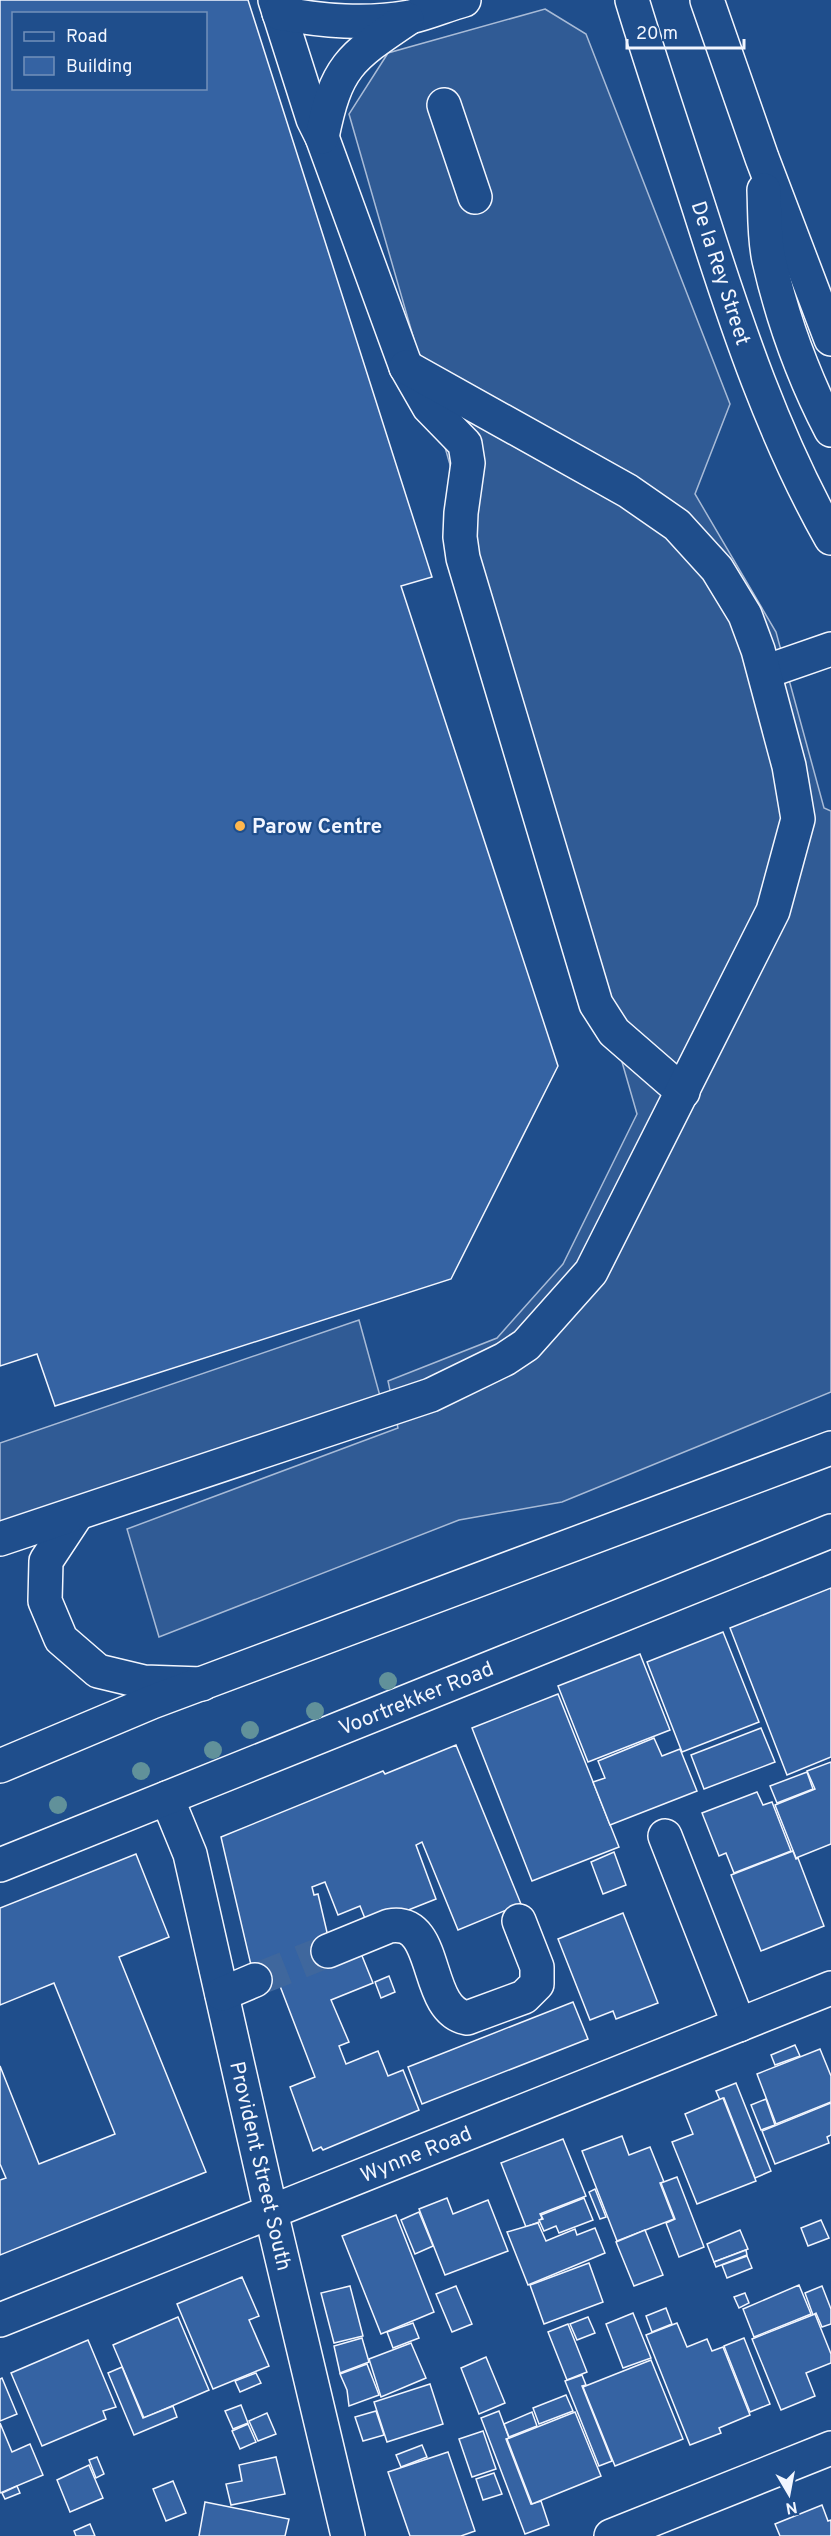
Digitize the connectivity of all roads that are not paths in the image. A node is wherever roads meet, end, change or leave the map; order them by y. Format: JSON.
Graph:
{"nodes":[{"id":1,"x":464,"y":0,"type":"edge"},
{"id":2,"x":632,"y":0,"type":"edge"},
{"id":3,"x":707,"y":0,"type":"edge"},
{"id":4,"x":277,"y":6,"type":"edge"},
{"id":5,"x":411,"y":16,"type":"junction"},
{"id":6,"x":444,"y":105,"type":"dead end"},
{"id":7,"x":322,"y":137,"type":"junction"},
{"id":8,"x":762,"y":159,"type":"junction"},
{"id":9,"x":475,"y":197,"type":"dead end"},
{"id":10,"x":831,"y":339,"type":"edge"},
{"id":11,"x":406,"y":367,"type":"junction"},
{"id":12,"x":831,"y":430,"type":"edge"},
{"id":13,"x":831,"y":538,"type":"edge"},
{"id":14,"x":831,"y":649,"type":"edge"},
{"id":15,"x":765,"y":672,"type":"junction"},
{"id":16,"x":683,"y":1092,"type":"junction"},
{"id":17,"x":831,"y":1448,"type":"edge"},
{"id":18,"x":77,"y":1514,"type":"junction"},
{"id":19,"x":831,"y":1530,"type":"edge"},
{"id":20,"x":0,"y":1539,"type":"edge"},
{"id":21,"x":202,"y":1684,"type":"junction"},
{"id":22,"x":0,"y":1766,"type":"edge"},
{"id":23,"x":167,"y":1798,"type":"junction"},
{"id":24,"x":665,"y":1836,"type":"dead end"},
{"id":25,"x":0,"y":1865,"type":"edge"},
{"id":26,"x":519,"y":1921,"type":"dead end"},
{"id":27,"x":327,"y":1951,"type":"tunnel mouth"},
{"id":28,"x":255,"y":1980,"type":"tunnel mouth"},
{"id":29,"x":831,"y":1988,"type":"edge"},
{"id":30,"x":222,"y":1994,"type":"junction"},
{"id":31,"x":739,"y":2025,"type":"junction"},
{"id":32,"x":271,"y":2212,"type":"junction"},
{"id":33,"x":0,"y":2320,"type":"edge"},
{"id":34,"x":831,"y":2448,"type":"edge"},
{"id":35,"x":348,"y":2536,"type":"edge"},
{"id":36,"x":611,"y":2536,"type":"edge"}],
"edges":[{"from":1,"to":5,"type":"main road"},
{"from":2,"to":13,"type":"main road","name":"De la Rey Street"},
{"from":3,"to":8,"type":"main road"},
{"from":4,"to":5,"type":"main road"},
{"from":4,"to":7,"type":"main road"},
{"from":5,"to":7,"type":"main road"},
{"from":6,"to":9,"type":"main road"},
{"from":7,"to":11,"type":"main road"},
{"from":8,"to":10,"type":"main road"},
{"from":8,"to":12,"type":"main road"},
{"from":11,"to":15,"type":"main road"},
{"from":11,"to":16,"type":"main road"},
{"from":14,"to":15,"type":"main road"},
{"from":15,"to":16,"type":"main road"},
{"from":16,"to":18,"type":"main road"},
{"from":17,"to":21,"type":"main road"},
{"from":18,"to":20,"type":"main road"},
{"from":18,"to":21,"type":"main road"},
{"from":19,"to":23,"type":"main road","name":"Voortrekker Road"},
{"from":21,"to":22,"type":"main road"},
{"from":23,"to":25,"type":"main road","name":"Voortrekker Road"},
{"from":23,"to":30,"type":"main road","name":"Provident Street South"},
{"from":24,"to":31,"type":"main road"},
{"from":26,"to":27,"type":"main road"},
{"from":28,"to":30,"type":"main road"},
{"from":29,"to":31,"type":"main road","name":"Wynne Road"},
{"from":30,"to":32,"type":"main road","name":"Provident Street South"},
{"from":31,"to":32,"type":"main road","name":"Wynne Road"},
{"from":32,"to":33,"type":"main road","name":"Wynne Road"},
{"from":32,"to":35,"type":"main road","name":"Provident Street South"},
{"from":34,"to":36,"type":"main road"}]}
